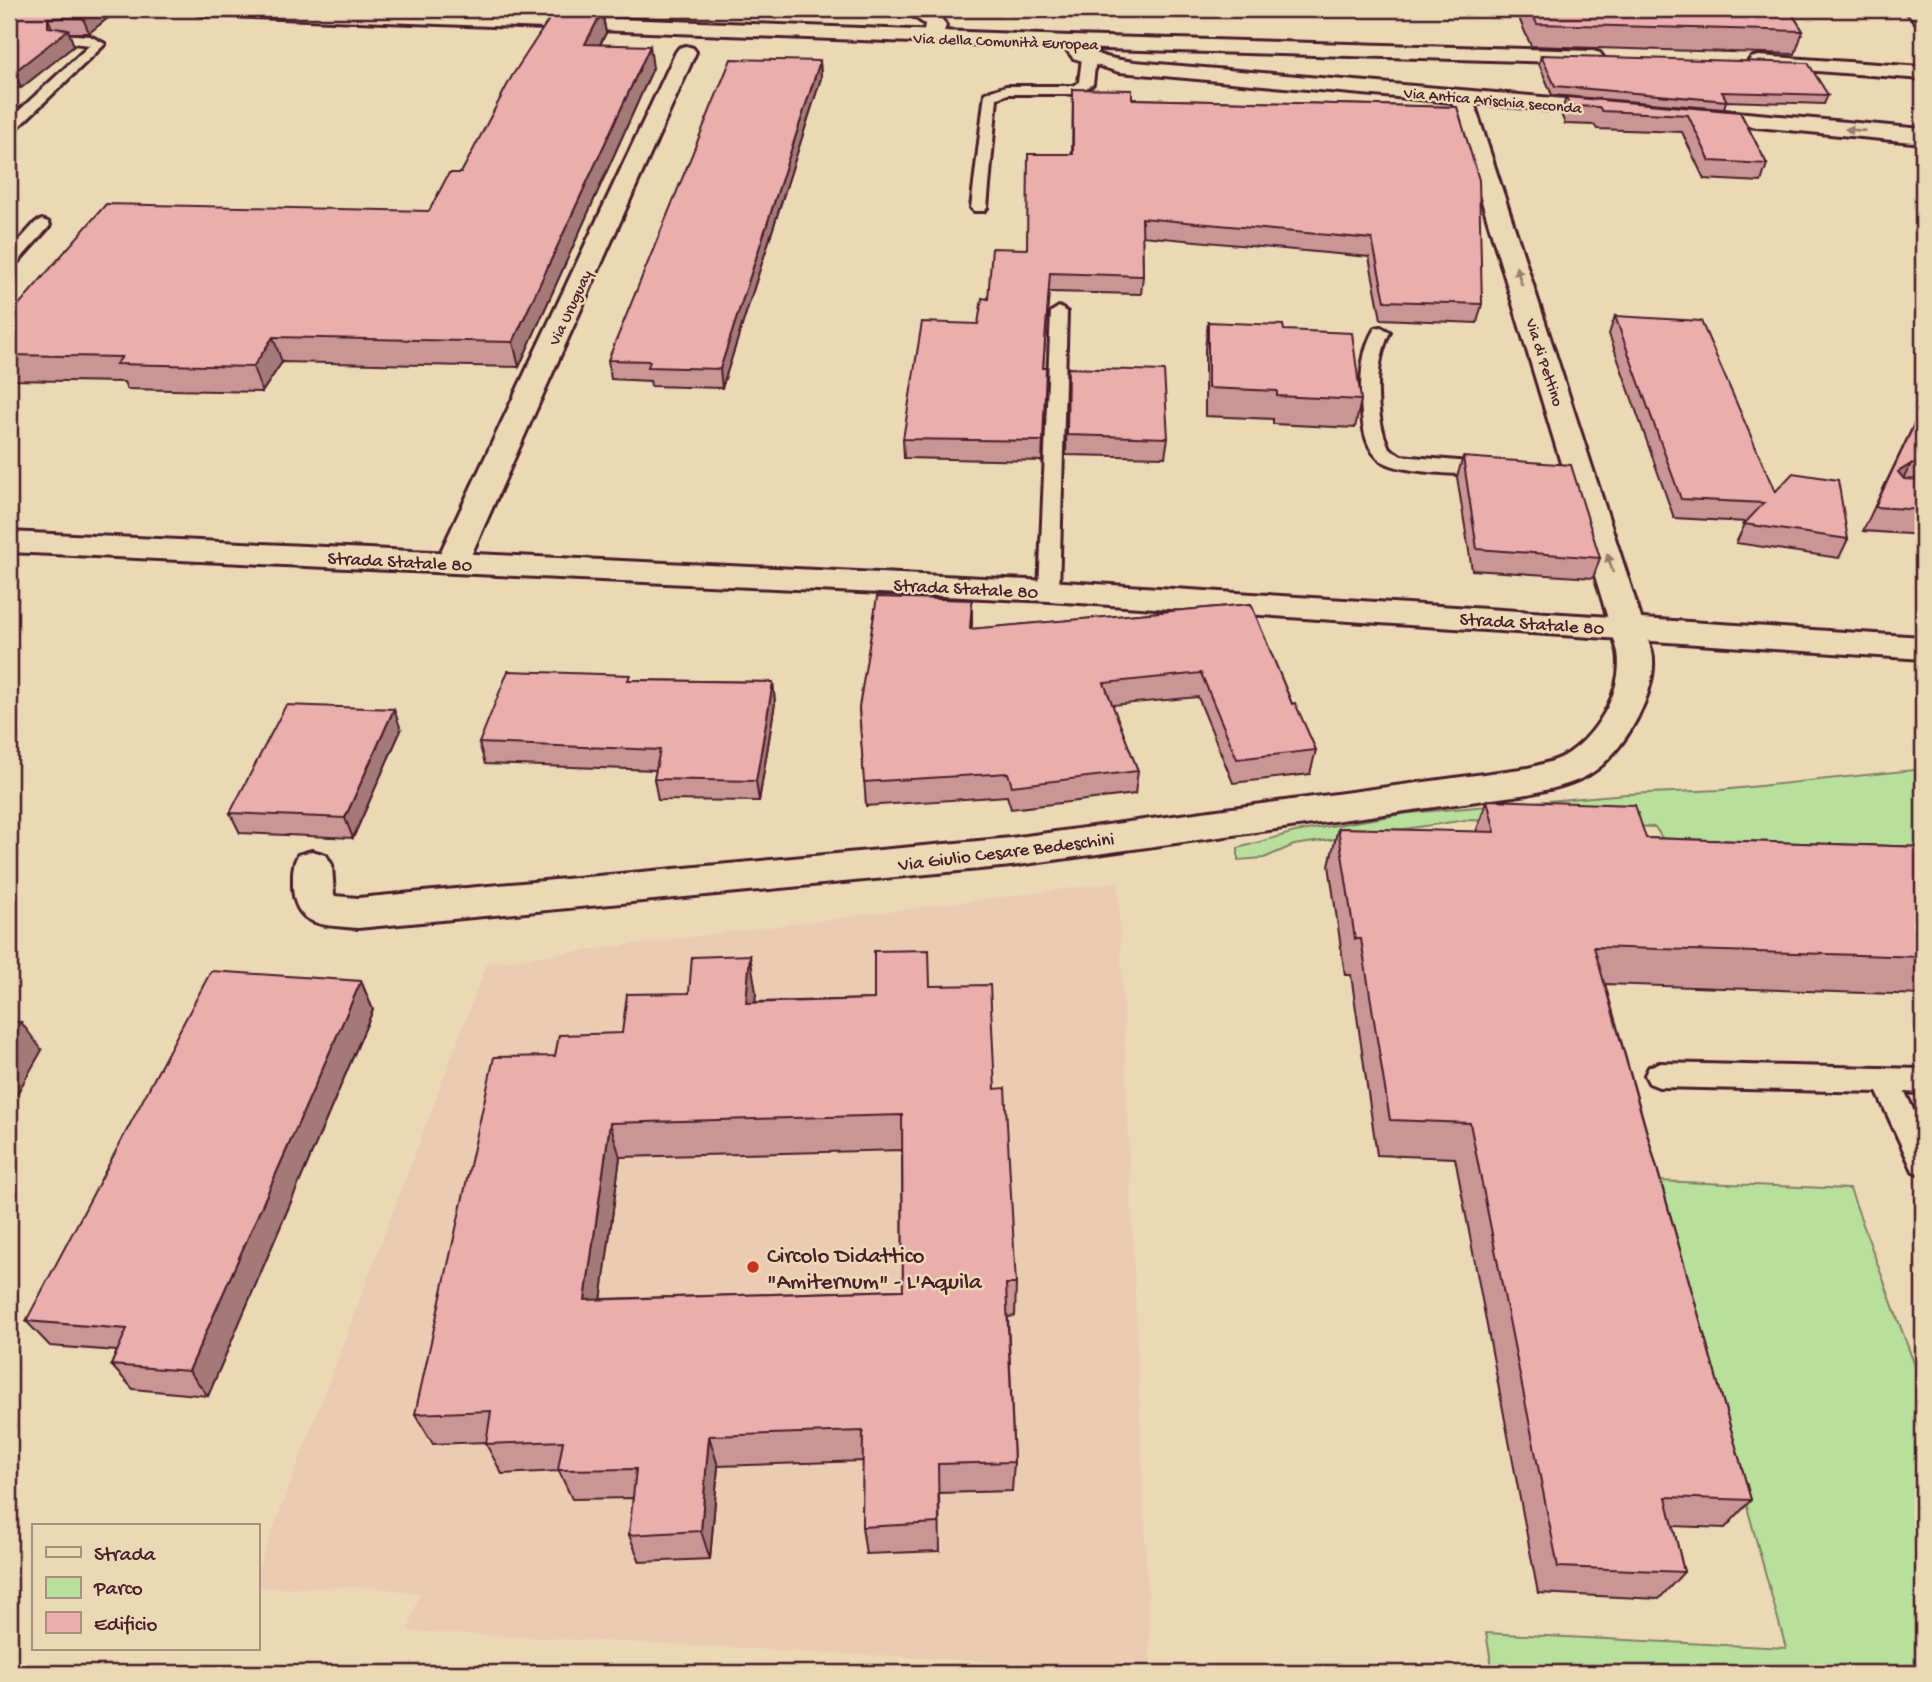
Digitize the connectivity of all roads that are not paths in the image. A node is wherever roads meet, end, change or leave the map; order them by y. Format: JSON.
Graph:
{"nodes":[{"id":1,"x":203,"y":9,"type":"edge"},
{"id":2,"x":224,"y":9,"type":"edge"},
{"id":3,"x":912,"y":9,"type":"edge"},
{"id":4,"x":1914,"y":9,"type":"edge"},
{"id":5,"x":1923,"y":18,"type":"edge"},
{"id":6,"x":933,"y":37,"type":"junction"},
{"id":7,"x":61,"y":38,"type":"edge"},
{"id":8,"x":1071,"y":42,"type":"junction"},
{"id":9,"x":687,"y":52,"type":"dead end"},
{"id":10,"x":1089,"y":58,"type":"junction"},
{"id":11,"x":1614,"y":58,"type":"edge"},
{"id":12,"x":1739,"y":61,"type":"edge"},
{"id":13,"x":1922,"y":62,"type":"edge"},
{"id":14,"x":1461,"y":96,"type":"junction"},
{"id":15,"x":1636,"y":111,"type":"edge"},
{"id":16,"x":1677,"y":114,"type":"edge"},
{"id":17,"x":9,"y":128,"type":"edge"},
{"id":18,"x":1923,"y":136,"type":"edge"},
{"id":19,"x":979,"y":208,"type":"dead end"},
{"id":20,"x":42,"y":225,"type":"dead end"},
{"id":21,"x":9,"y":262,"type":"edge"},
{"id":22,"x":1059,"y":312,"type":"dead end"},
{"id":23,"x":1381,"y":332,"type":"dead end"},
{"id":24,"x":1516,"y":472,"type":"edge"},
{"id":25,"x":9,"y":542,"type":"edge"},
{"id":26,"x":452,"y":562,"type":"junction"},
{"id":27,"x":1049,"y":591,"type":"junction"},
{"id":28,"x":1630,"y":628,"type":"junction"},
{"id":29,"x":1923,"y":648,"type":"edge"},
{"id":30,"x":312,"y":864,"type":"dead end"},
{"id":31,"x":1659,"y":1075,"type":"dead end"},
{"id":32,"x":1886,"y":1081,"type":"junction"},
{"id":33,"x":1923,"y":1082,"type":"edge"},
{"id":34,"x":1923,"y":1162,"type":"edge"}],
"edges":[{"from":1,"to":2,"type":"street","name":"Via della Comunità Europea"},
{"from":2,"to":6,"type":"street","name":"Via della Comunità Europea"},
{"from":3,"to":6,"type":"street"},
{"from":4,"to":5,"type":"street"},
{"from":6,"to":8,"type":"street","name":"Via della Comunità Europea"},
{"from":7,"to":17,"type":"lane"},
{"from":8,"to":10,"type":"street","name":"Via Antica Arischia seconda"},
{"from":8,"to":11,"type":"street","name":"Via della Comunità Europea"},
{"from":9,"to":26,"type":"street","name":"Via Uruguay"},
{"from":10,"to":14,"type":"street","name":"Via Antica Arischia seconda"},
{"from":10,"to":19,"type":"lane"},
{"from":12,"to":13,"type":"street"},
{"from":14,"to":15,"type":"street","name":"Via Antica Arischia seconda"},
{"from":28,"to":14,"type":"street","name":"Via di Pettino","one_way":true},
{"from":18,"to":16,"type":"street","one_way":true},
{"from":20,"to":21,"type":"lane"},
{"from":22,"to":27,"type":"lane"},
{"from":23,"to":24,"type":"lane"},
{"from":25,"to":26,"type":"street","name":"Strada Statale 80"},
{"from":26,"to":27,"type":"street","name":"Strada Statale 80"},
{"from":27,"to":28,"type":"street","name":"Strada Statale 80"},
{"from":28,"to":29,"type":"street","name":"Strada Statale 80"},
{"from":28,"to":30,"type":"street","name":"Via Giulio Cesare Bedeschini"},
{"from":31,"to":32,"type":"lane"},
{"from":32,"to":33,"type":"lane"},
{"from":32,"to":34,"type":"lane"}]}
